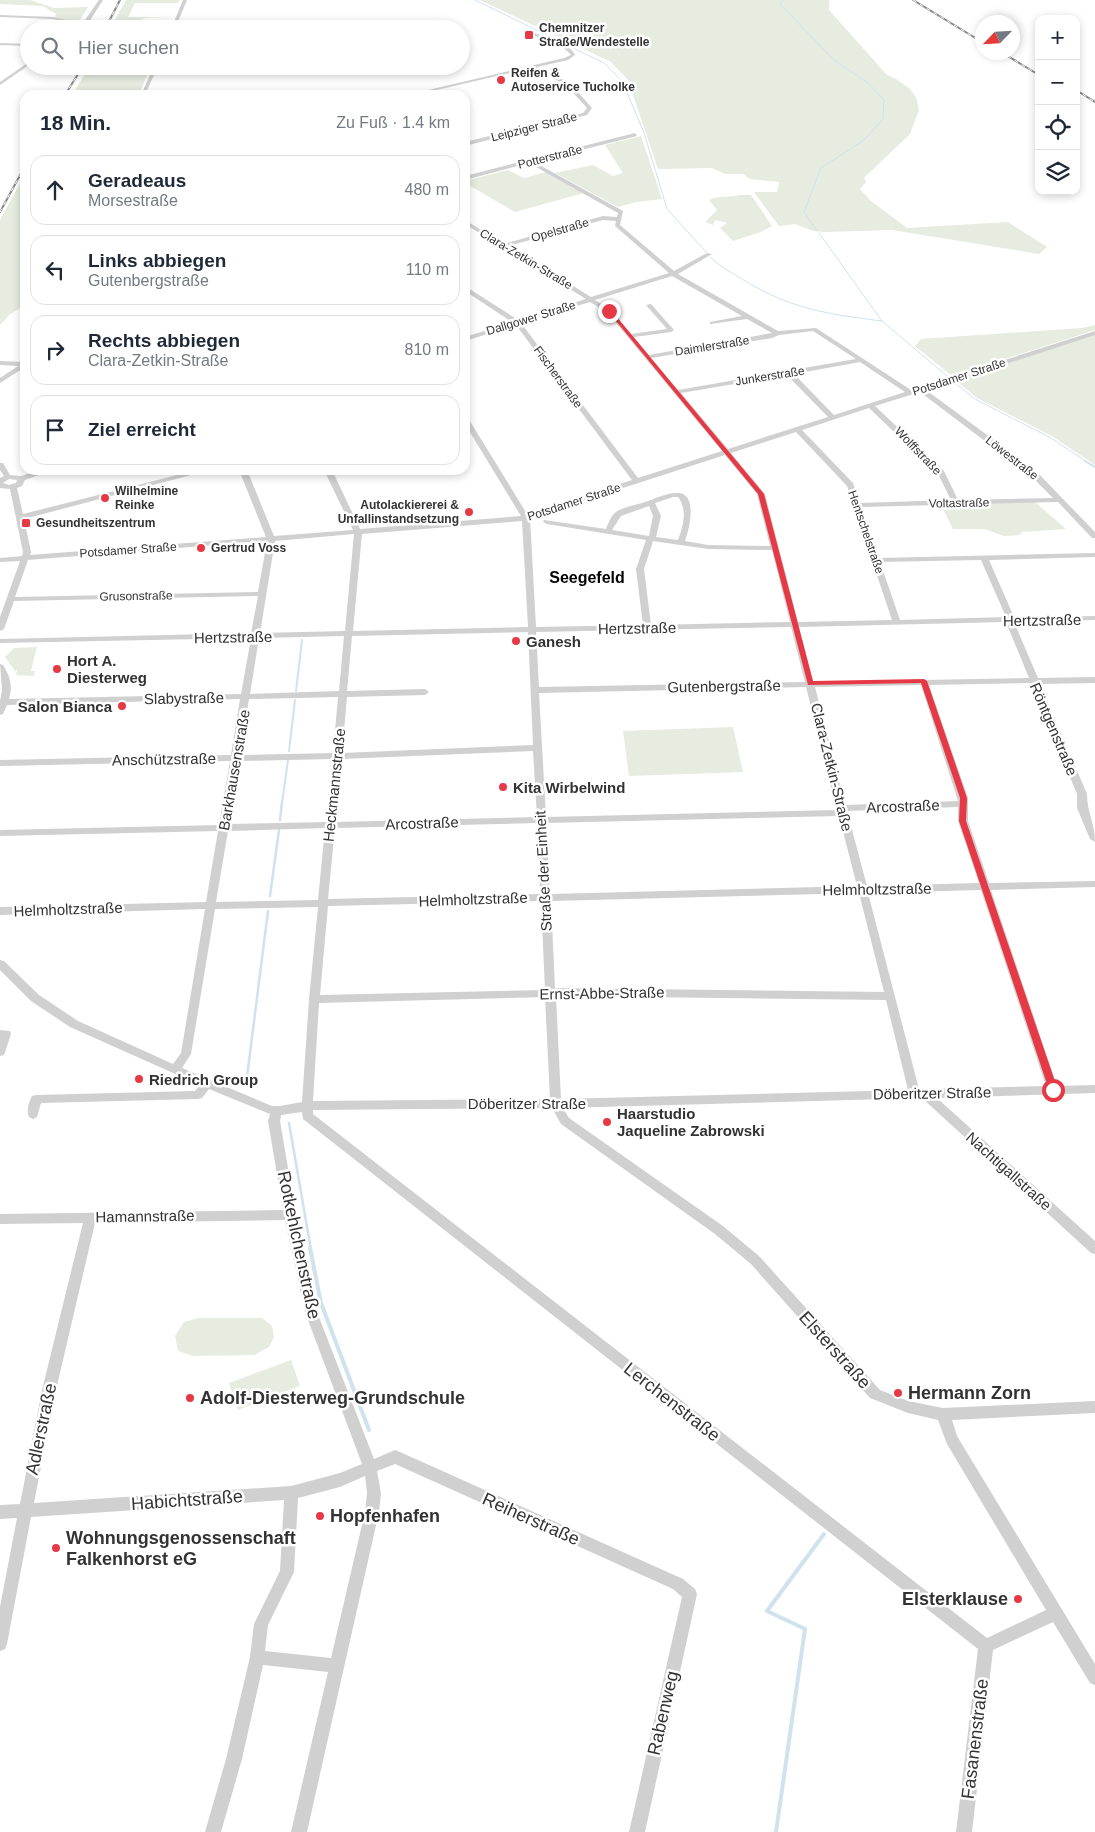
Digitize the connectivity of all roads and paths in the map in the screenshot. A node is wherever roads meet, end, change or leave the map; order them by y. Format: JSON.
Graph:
{"nodes":[{"id":1,"x":101,"y":0,"type":"edge"},
{"id":2,"x":185,"y":0,"type":"edge"},
{"id":3,"x":0,"y":16,"type":"edge"},
{"id":4,"x":61,"y":20,"type":"edge"},
{"id":5,"x":88,"y":20,"type":"edge"},
{"id":6,"x":177,"y":20,"type":"edge"},
{"id":7,"x":525,"y":32,"type":"dead end"},
{"id":8,"x":0,"y":44,"type":"edge"},
{"id":9,"x":20,"y":45,"type":"edge"},
{"id":10,"x":533,"y":67,"type":"junction"},
{"id":11,"x":20,"y":69,"type":"edge"},
{"id":12,"x":0,"y":74,"type":"edge"},
{"id":13,"x":13,"y":74,"type":"junction"},
{"id":14,"x":152,"y":75,"type":"edge"},
{"id":15,"x":0,"y":84,"type":"edge"},
{"id":16,"x":145,"y":90,"type":"edge"},
{"id":17,"x":431,"y":90,"type":"edge"},
{"id":18,"x":635,"y":135,"type":"dead end"},
{"id":19,"x":470,"y":143,"type":"edge"},
{"id":20,"x":530,"y":162,"type":"junction"},
{"id":21,"x":470,"y":177,"type":"edge"},
{"id":22,"x":618,"y":219,"type":"junction"},
{"id":23,"x":470,"y":225,"type":"edge"},
{"id":24,"x":503,"y":246,"type":"junction"},
{"id":25,"x":709,"y":254,"type":"dead end"},
{"id":26,"x":672,"y":273,"type":"junction"},
{"id":27,"x":470,"y":291,"type":"edge"},
{"id":28,"x":592,"y":300,"type":"junction"},
{"id":29,"x":649,"y":306,"type":"dead end"},
{"id":30,"x":747,"y":317,"type":"junction"},
{"id":31,"x":518,"y":323,"type":"junction"},
{"id":32,"x":712,"y":323,"type":"dead end"},
{"id":33,"x":777,"y":333,"type":"junction"},
{"id":34,"x":1095,"y":333,"type":"edge"},
{"id":35,"x":630,"y":336,"type":"junction"},
{"id":36,"x":470,"y":337,"type":"edge"},
{"id":37,"x":646,"y":357,"type":"junction"},
{"id":38,"x":863,"y":360,"type":"junction"},
{"id":39,"x":0,"y":363,"type":"edge"},
{"id":40,"x":20,"y":364,"type":"edge"},
{"id":41,"x":20,"y":367,"type":"edge"},
{"id":42,"x":789,"y":373,"type":"junction"},
{"id":43,"x":0,"y":381,"type":"edge"},
{"id":44,"x":921,"y":389,"type":"junction"},
{"id":45,"x":676,"y":392,"type":"junction"},
{"id":46,"x":911,"y":393,"type":"junction"},
{"id":47,"x":871,"y":406,"type":"junction"},
{"id":48,"x":833,"y":418,"type":"junction"},
{"id":49,"x":470,"y":426,"type":"edge"},
{"id":50,"x":798,"y":430,"type":"junction"},
{"id":51,"x":727,"y":453,"type":"junction"},
{"id":52,"x":0,"y":465,"type":"edge"},
{"id":53,"x":30,"y":475,"type":"edge"},
{"id":54,"x":186,"y":475,"type":"edge"},
{"id":55,"x":245,"y":475,"type":"edge"},
{"id":56,"x":330,"y":475,"type":"edge"},
{"id":57,"x":8,"y":477,"type":"junction"},
{"id":58,"x":20,"y":478,"type":"junction"},
{"id":59,"x":637,"y":482,"type":"junction"},
{"id":60,"x":0,"y":484,"type":"edge"},
{"id":61,"x":13,"y":487,"type":"junction"},
{"id":62,"x":1060,"y":500,"type":"junction"},
{"id":63,"x":651,"y":503,"type":"junction"},
{"id":64,"x":956,"y":503,"type":"junction"},
{"id":65,"x":858,"y":505,"type":"junction"},
{"id":66,"x":21,"y":517,"type":"junction"},
{"id":67,"x":526,"y":518,"type":"junction"},
{"id":68,"x":547,"y":522,"type":"dead end"},
{"id":69,"x":608,"y":531,"type":"junction"},
{"id":70,"x":358,"y":533,"type":"junction"},
{"id":71,"x":1095,"y":536,"type":"edge"},
{"id":72,"x":651,"y":538,"type":"junction"},
{"id":73,"x":271,"y":539,"type":"junction"},
{"id":74,"x":681,"y":542,"type":"junction"},
{"id":75,"x":776,"y":548,"type":"junction"},
{"id":76,"x":1095,"y":554,"type":"edge"},
{"id":77,"x":984,"y":557,"type":"junction"},
{"id":78,"x":25,"y":558,"type":"junction"},
{"id":79,"x":0,"y":560,"type":"edge"},
{"id":80,"x":876,"y":560,"type":"junction"},
{"id":81,"x":262,"y":594,"type":"junction"},
{"id":82,"x":11,"y":599,"type":"junction"},
{"id":83,"x":1095,"y":618,"type":"edge"},
{"id":84,"x":1010,"y":620,"type":"junction"},
{"id":85,"x":897,"y":622,"type":"junction"},
{"id":86,"x":794,"y":625,"type":"junction"},
{"id":87,"x":647,"y":628,"type":"junction"},
{"id":88,"x":0,"y":629,"type":"edge"},
{"id":89,"x":531,"y":631,"type":"junction"},
{"id":90,"x":349,"y":635,"type":"junction"},
{"id":91,"x":256,"y":637,"type":"junction"},
{"id":92,"x":0,"y":641,"type":"edge"},
{"id":93,"x":0,"y":667,"type":"edge"},
{"id":94,"x":1034,"y":680,"type":"junction"},
{"id":95,"x":1095,"y":680,"type":"edge"},
{"id":96,"x":924,"y":681,"type":"junction"},
{"id":97,"x":810,"y":684,"type":"junction"},
{"id":98,"x":534,"y":690,"type":"junction"},
{"id":99,"x":425,"y":692,"type":"dead end"},
{"id":100,"x":343,"y":695,"type":"junction"},
{"id":101,"x":246,"y":697,"type":"junction"},
{"id":102,"x":4,"y":702,"type":"junction"},
{"id":103,"x":0,"y":712,"type":"edge"},
{"id":104,"x":537,"y":748,"type":"junction"},
{"id":105,"x":337,"y":756,"type":"junction"},
{"id":106,"x":236,"y":758,"type":"junction"},
{"id":107,"x":0,"y":763,"type":"edge"},
{"id":108,"x":964,"y":804,"type":"junction"},
{"id":109,"x":843,"y":810,"type":"junction"},
{"id":110,"x":541,"y":819,"type":"junction"},
{"id":111,"x":330,"y":825,"type":"junction"},
{"id":112,"x":224,"y":827,"type":"junction"},
{"id":113,"x":0,"y":833,"type":"edge"},
{"id":114,"x":1095,"y":839,"type":"edge"},
{"id":115,"x":1095,"y":884,"type":"edge"},
{"id":116,"x":985,"y":887,"type":"junction"},
{"id":117,"x":863,"y":889,"type":"junction"},
{"id":118,"x":545,"y":897,"type":"junction"},
{"id":119,"x":322,"y":903,"type":"junction"},
{"id":120,"x":211,"y":904,"type":"junction"},
{"id":121,"x":0,"y":911,"type":"edge"},
{"id":122,"x":0,"y":964,"type":"edge"},
{"id":123,"x":549,"y":993,"type":"junction"},
{"id":124,"x":890,"y":996,"type":"junction"},
{"id":125,"x":314,"y":999,"type":"junction"},
{"id":126,"x":0,"y":1034,"type":"edge"},
{"id":127,"x":0,"y":1052,"type":"edge"},
{"id":128,"x":175,"y":1070,"type":"junction"},
{"id":129,"x":208,"y":1083,"type":"junction"},
{"id":130,"x":1095,"y":1089,"type":"edge"},
{"id":131,"x":1053,"y":1090,"type":"junction"},
{"id":132,"x":919,"y":1093,"type":"junction"},
{"id":133,"x":556,"y":1102,"type":"junction"},
{"id":134,"x":307,"y":1106,"type":"junction"},
{"id":135,"x":276,"y":1111,"type":"junction"},
{"id":136,"x":33,"y":1114,"type":"dead end"},
{"id":137,"x":290,"y":1215,"type":"junction"},
{"id":138,"x":90,"y":1217,"type":"junction"},
{"id":139,"x":0,"y":1219,"type":"edge"},
{"id":140,"x":1092,"y":1243,"type":"edge"},
{"id":141,"x":1095,"y":1406,"type":"edge"},
{"id":142,"x":943,"y":1414,"type":"junction"},
{"id":143,"x":370,"y":1467,"type":"junction"},
{"id":144,"x":291,"y":1493,"type":"junction"},
{"id":145,"x":25,"y":1511,"type":"junction"},
{"id":146,"x":0,"y":1512,"type":"edge"},
{"id":147,"x":690,"y":1594,"type":"joint"},
{"id":148,"x":1056,"y":1613,"type":"junction"},
{"id":149,"x":0,"y":1644,"type":"edge"},
{"id":150,"x":986,"y":1646,"type":"junction"},
{"id":151,"x":257,"y":1657,"type":"junction"},
{"id":152,"x":336,"y":1666,"type":"junction"},
{"id":153,"x":1095,"y":1678,"type":"edge"},
{"id":154,"x":213,"y":1832,"type":"edge"},
{"id":155,"x":299,"y":1832,"type":"edge"},
{"id":156,"x":636,"y":1832,"type":"edge"},
{"id":157,"x":964,"y":1832,"type":"edge"}],
"edges":[{"from":1,"to":5,"type":"street"},
{"from":2,"to":6,"type":"street"},
{"from":3,"to":4,"type":"street"},
{"from":7,"to":10,"type":"street"},
{"from":8,"to":9,"type":"street"},
{"from":10,"to":17,"type":"street"},
{"from":10,"to":19,"type":"street","name":"Leipziger Straße"},
{"from":11,"to":13,"type":"street"},
{"from":12,"to":13,"type":"street"},
{"from":13,"to":15,"type":"street"},
{"from":14,"to":16,"type":"street"},
{"from":18,"to":20,"type":"street","name":"Potterstraße"},
{"from":20,"to":21,"type":"street","name":"Potterstraße"},
{"from":20,"to":22,"type":"street"},
{"from":22,"to":24,"type":"street","name":"Opelstraße"},
{"from":22,"to":26,"type":"street"},
{"from":23,"to":24,"type":"street","name":"Clara-Zetkin-Straße"},
{"from":24,"to":28,"type":"street","name":"Clara-Zetkin-Straße"},
{"from":25,"to":26,"type":"street","name":"Dallgower Straße"},
{"from":26,"to":28,"type":"street","name":"Dallgower Straße"},
{"from":26,"to":30,"type":"street"},
{"from":27,"to":31,"type":"street","name":"Fischerstraße"},
{"from":28,"to":31,"type":"street","name":"Dallgower Straße"},
{"from":28,"to":35,"type":"street","name":"Clara-Zetkin-Straße"},
{"from":29,"to":35,"type":"street"},
{"from":30,"to":32,"type":"street"},
{"from":30,"to":33,"type":"street"},
{"from":31,"to":36,"type":"street","name":"Dallgower Straße"},
{"from":31,"to":59,"type":"street","name":"Fischerstraße"},
{"from":33,"to":37,"type":"street","name":"Daimlerstraße"},
{"from":33,"to":38,"type":"street","name":"Daimlerstraße"},
{"from":34,"to":44,"type":"street","name":"Potsdamer Straße"},
{"from":35,"to":37,"type":"street","name":"Clara-Zetkin-Straße"},
{"from":37,"to":45,"type":"street","name":"Clara-Zetkin-Straße"},
{"from":38,"to":42,"type":"street","name":"Junkerstraße"},
{"from":38,"to":46,"type":"street","name":"Daimlerstraße"},
{"from":39,"to":40,"type":"street"},
{"from":41,"to":43,"type":"street"},
{"from":42,"to":45,"type":"street","name":"Junkerstraße"},
{"from":42,"to":48,"type":"street"},
{"from":44,"to":46,"type":"street","name":"Potsdamer Straße"},
{"from":44,"to":62,"type":"street","name":"Löwestraße"},
{"from":45,"to":51,"type":"street","name":"Clara-Zetkin-Straße"},
{"from":46,"to":47,"type":"street","name":"Potsdamer Straße"},
{"from":47,"to":48,"type":"street","name":"Potsdamer Straße"},
{"from":47,"to":64,"type":"street","name":"Wolffstraße"},
{"from":48,"to":50,"type":"street","name":"Potsdamer Straße"},
{"from":49,"to":67,"type":"street","name":"Straße der Einheit"},
{"from":50,"to":51,"type":"street","name":"Potsdamer Straße"},
{"from":50,"to":65,"type":"street","name":"Hentschelstraße"},
{"from":51,"to":59,"type":"street","name":"Potsdamer Straße"},
{"from":51,"to":75,"type":"street","name":"Clara-Zetkin-Straße"},
{"from":52,"to":57,"type":"street"},
{"from":53,"to":58,"type":"street"},
{"from":54,"to":66,"type":"street"},
{"from":55,"to":73,"type":"street"},
{"from":56,"to":70,"type":"street"},
{"from":57,"to":58,"type":"street"},
{"from":57,"to":60,"type":"street"},
{"from":58,"to":61,"type":"street"},
{"from":59,"to":67,"type":"street","name":"Potsdamer Straße"},
{"from":60,"to":61,"type":"street"},
{"from":61,"to":66,"type":"street"},
{"from":62,"to":64,"type":"street","name":"Voltastraße"},
{"from":62,"to":71,"type":"street","name":"Löwestraße"},
{"from":63,"to":69,"type":"street"},
{"from":63,"to":72,"type":"street"},
{"from":63,"to":74,"type":"street"},
{"from":64,"to":65,"type":"street","name":"Voltastraße"},
{"from":65,"to":80,"type":"street","name":"Hentschelstraße"},
{"from":66,"to":78,"type":"street"},
{"from":67,"to":70,"type":"street","name":"Potsdamer Straße"},
{"from":67,"to":89,"type":"street","name":"Straße der Einheit"},
{"from":68,"to":69,"type":"street"},
{"from":69,"to":72,"type":"street"},
{"from":70,"to":73,"type":"street","name":"Potsdamer Straße"},
{"from":70,"to":90,"type":"street","name":"Heckmannstraße"},
{"from":72,"to":74,"type":"street"},
{"from":72,"to":87,"type":"street"},
{"from":73,"to":78,"type":"street","name":"Potsdamer Straße"},
{"from":73,"to":81,"type":"street","name":"Barkhausenstraße"},
{"from":74,"to":75,"type":"street"},
{"from":75,"to":86,"type":"street","name":"Clara-Zetkin-Straße"},
{"from":76,"to":77,"type":"street"},
{"from":77,"to":80,"type":"street"},
{"from":77,"to":84,"type":"street","name":"Röntgenstraße"},
{"from":78,"to":79,"type":"street","name":"Potsdamer Straße"},
{"from":78,"to":82,"type":"street"},
{"from":80,"to":85,"type":"street","name":"Hentschelstraße"},
{"from":81,"to":82,"type":"street","name":"Grusonstraße"},
{"from":81,"to":91,"type":"street","name":"Barkhausenstraße"},
{"from":82,"to":88,"type":"street"},
{"from":83,"to":84,"type":"street","name":"Hertzstraße"},
{"from":84,"to":85,"type":"street","name":"Hertzstraße"},
{"from":84,"to":94,"type":"street","name":"Röntgenstraße"},
{"from":85,"to":86,"type":"street","name":"Hertzstraße"},
{"from":86,"to":87,"type":"street","name":"Hertzstraße"},
{"from":86,"to":97,"type":"street","name":"Clara-Zetkin-Straße"},
{"from":87,"to":89,"type":"street","name":"Hertzstraße"},
{"from":89,"to":90,"type":"street","name":"Hertzstraße"},
{"from":89,"to":98,"type":"street","name":"Straße der Einheit"},
{"from":90,"to":91,"type":"street","name":"Hertzstraße"},
{"from":90,"to":100,"type":"street","name":"Heckmannstraße"},
{"from":91,"to":92,"type":"street","name":"Hertzstraße"},
{"from":91,"to":101,"type":"street","name":"Barkhausenstraße"},
{"from":93,"to":102,"type":"street"},
{"from":94,"to":95,"type":"street","name":"Gutenbergstraße"},
{"from":94,"to":96,"type":"street","name":"Gutenbergstraße"},
{"from":94,"to":114,"type":"street","name":"Röntgenstraße"},
{"from":96,"to":97,"type":"street","name":"Gutenbergstraße"},
{"from":96,"to":108,"type":"street"},
{"from":97,"to":98,"type":"street","name":"Gutenbergstraße"},
{"from":97,"to":109,"type":"street","name":"Clara-Zetkin-Straße"},
{"from":98,"to":104,"type":"street","name":"Straße der Einheit"},
{"from":99,"to":100,"type":"street","name":"Slabystraße"},
{"from":100,"to":101,"type":"street","name":"Slabystraße"},
{"from":100,"to":105,"type":"street","name":"Heckmannstraße"},
{"from":101,"to":102,"type":"street","name":"Slabystraße"},
{"from":101,"to":106,"type":"street","name":"Barkhausenstraße"},
{"from":102,"to":103,"type":"street"},
{"from":104,"to":105,"type":"street","name":"Anschützstraße"},
{"from":104,"to":110,"type":"street","name":"Straße der Einheit"},
{"from":105,"to":106,"type":"street","name":"Anschützstraße"},
{"from":105,"to":111,"type":"street","name":"Heckmannstraße"},
{"from":106,"to":107,"type":"street","name":"Anschützstraße"},
{"from":106,"to":112,"type":"street","name":"Barkhausenstraße"},
{"from":108,"to":109,"type":"street","name":"Arcostraße"},
{"from":108,"to":116,"type":"street"},
{"from":109,"to":110,"type":"street","name":"Arcostraße"},
{"from":109,"to":117,"type":"street","name":"Clara-Zetkin-Straße"},
{"from":110,"to":111,"type":"street","name":"Arcostraße"},
{"from":110,"to":118,"type":"street","name":"Straße der Einheit"},
{"from":111,"to":112,"type":"street","name":"Arcostraße"},
{"from":111,"to":119,"type":"street","name":"Heckmannstraße"},
{"from":112,"to":113,"type":"street","name":"Arcostraße"},
{"from":112,"to":120,"type":"street","name":"Barkhausenstraße"},
{"from":115,"to":116,"type":"street","name":"Helmholtzstraße"},
{"from":116,"to":117,"type":"street","name":"Helmholtzstraße"},
{"from":116,"to":131,"type":"street"},
{"from":117,"to":118,"type":"street","name":"Helmholtzstraße"},
{"from":117,"to":124,"type":"street","name":"Clara-Zetkin-Straße"},
{"from":118,"to":119,"type":"street","name":"Helmholtzstraße"},
{"from":118,"to":123,"type":"street","name":"Straße der Einheit"},
{"from":119,"to":120,"type":"street","name":"Helmholtzstraße"},
{"from":119,"to":125,"type":"street","name":"Heckmannstraße"},
{"from":120,"to":121,"type":"street","name":"Helmholtzstraße"},
{"from":120,"to":128,"type":"street","name":"Barkhausenstraße"},
{"from":122,"to":128,"type":"street"},
{"from":123,"to":124,"type":"street","name":"Ernst-Abbe-Straße"},
{"from":123,"to":125,"type":"street","name":"Ernst-Abbe-Straße"},
{"from":123,"to":133,"type":"street","name":"Straße der Einheit"},
{"from":124,"to":132,"type":"street","name":"Clara-Zetkin-Straße"},
{"from":125,"to":134,"type":"street","name":"Heckmannstraße"},
{"from":126,"to":127,"type":"street"},
{"from":128,"to":129,"type":"street"},
{"from":129,"to":135,"type":"street"},
{"from":129,"to":136,"type":"street"},
{"from":130,"to":131,"type":"street","name":"Döberitzer Straße"},
{"from":131,"to":132,"type":"street","name":"Döberitzer Straße"},
{"from":132,"to":133,"type":"street","name":"Döberitzer Straße"},
{"from":132,"to":140,"type":"street","name":"Nachtigallstraße"},
{"from":133,"to":134,"type":"street","name":"Döberitzer Straße"},
{"from":133,"to":142,"type":"street","name":"Elsterstraße"},
{"from":134,"to":135,"type":"street","name":"Döberitzer Straße"},
{"from":134,"to":150,"type":"street","name":"Lerchenstraße"},
{"from":135,"to":137,"type":"street","name":"Rotkehlchenstraße"},
{"from":137,"to":138,"type":"street","name":"Hamannstraße"},
{"from":137,"to":143,"type":"street","name":"Rotkehlchenstraße"},
{"from":138,"to":139,"type":"street","name":"Hamannstraße"},
{"from":138,"to":145,"type":"street","name":"Adlerstraße"},
{"from":141,"to":142,"type":"street","name":"Elsterstraße"},
{"from":142,"to":148,"type":"street"},
{"from":143,"to":144,"type":"street","name":"Habichtstraße"},
{"from":143,"to":147,"type":"street","name":"Reiherstraße"},
{"from":143,"to":152,"type":"street","name":"Rotkehlchenstraße"},
{"from":144,"to":145,"type":"street","name":"Habichtstraße"},
{"from":144,"to":151,"type":"street"},
{"from":145,"to":146,"type":"street","name":"Habichtstraße"},
{"from":145,"to":149,"type":"street","name":"Adlerstraße"},
{"from":147,"to":156,"type":"street","name":"Rabenweg"},
{"from":148,"to":150,"type":"street"},
{"from":148,"to":153,"type":"street"},
{"from":150,"to":157,"type":"street","name":"Fasanenstraße"},
{"from":151,"to":152,"type":"street"},
{"from":151,"to":154,"type":"street"},
{"from":152,"to":155,"type":"street","name":"Rotkehlchenstraße"}]}
